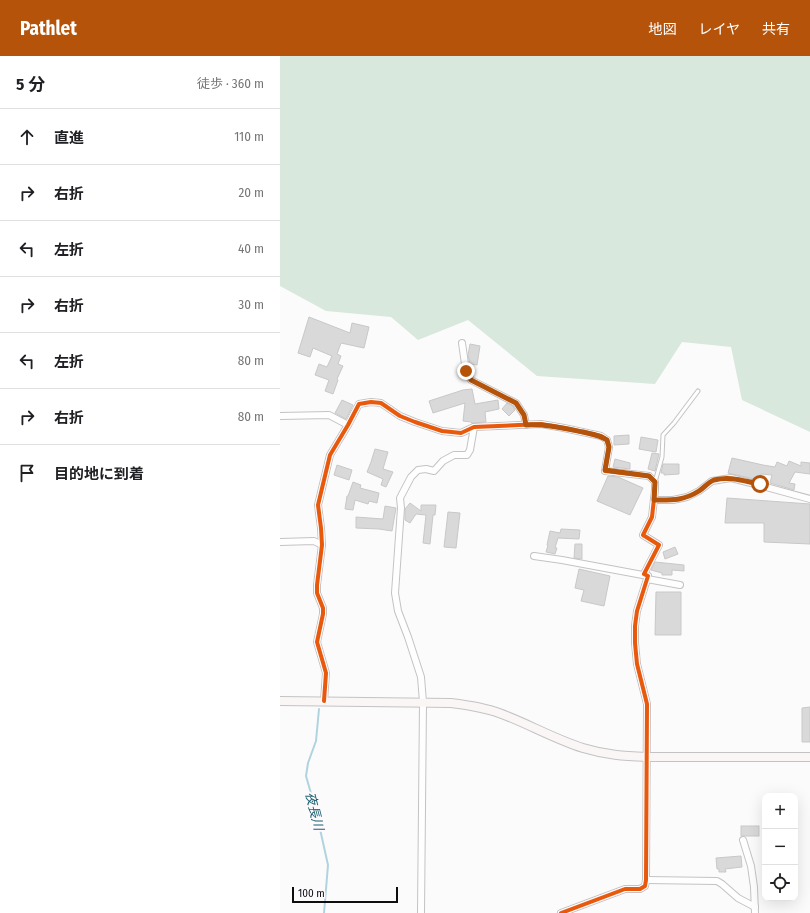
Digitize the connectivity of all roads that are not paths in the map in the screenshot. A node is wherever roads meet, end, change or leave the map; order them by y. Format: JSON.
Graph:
{"nodes":[{"id":1,"x":462,"y":343,"type":"dead end"},
{"id":2,"x":698,"y":391,"type":"dead end"},
{"id":3,"x":280,"y":416,"type":"edge"},
{"id":4,"x":348,"y":425,"type":"junction"},
{"id":5,"x":526,"y":425,"type":"junction"},
{"id":6,"x":474,"y":427,"type":"junction"},
{"id":7,"x":655,"y":482,"type":"junction"},
{"id":8,"x":810,"y":499,"type":"edge"},
{"id":9,"x":654,"y":500,"type":"junction"},
{"id":10,"x":280,"y":542,"type":"edge"},
{"id":11,"x":322,"y":545,"type":"junction"},
{"id":12,"x":534,"y":556,"type":"dead end"},
{"id":13,"x":647,"y":578,"type":"junction"},
{"id":14,"x":680,"y":585,"type":"dead end"},
{"id":15,"x":280,"y":701,"type":"edge"},
{"id":16,"x":324,"y":701,"type":"junction"},
{"id":17,"x":422,"y":702,"type":"junction"},
{"id":18,"x":647,"y":757,"type":"junction"},
{"id":19,"x":810,"y":757,"type":"edge"},
{"id":20,"x":742,"y":840,"type":"dead end"},
{"id":21,"x":646,"y":880,"type":"junction"},
{"id":22,"x":755,"y":910,"type":"edge"},
{"id":23,"x":421,"y":913,"type":"edge"},
{"id":24,"x":561,"y":913,"type":"edge"}],
"edges":[{"from":1,"to":5,"type":"street"},
{"from":2,"to":7,"type":"lane"},
{"from":3,"to":4,"type":"street"},
{"from":4,"to":6,"type":"street"},
{"from":4,"to":11,"type":"street"},
{"from":5,"to":6,"type":"street"},
{"from":5,"to":7,"type":"street"},
{"from":6,"to":17,"type":"street"},
{"from":7,"to":9,"type":"street"},
{"from":8,"to":9,"type":"street"},
{"from":9,"to":13,"type":"street"},
{"from":10,"to":11,"type":"street"},
{"from":11,"to":16,"type":"street"},
{"from":12,"to":13,"type":"street"},
{"from":13,"to":14,"type":"street"},
{"from":13,"to":18,"type":"street"},
{"from":15,"to":16,"type":"street"},
{"from":16,"to":17,"type":"street"},
{"from":17,"to":18,"type":"street"},
{"from":17,"to":23,"type":"street"},
{"from":18,"to":19,"type":"street"},
{"from":18,"to":21,"type":"street"},
{"from":20,"to":22,"type":"street"},
{"from":21,"to":22,"type":"street"},
{"from":21,"to":24,"type":"street"}]}
